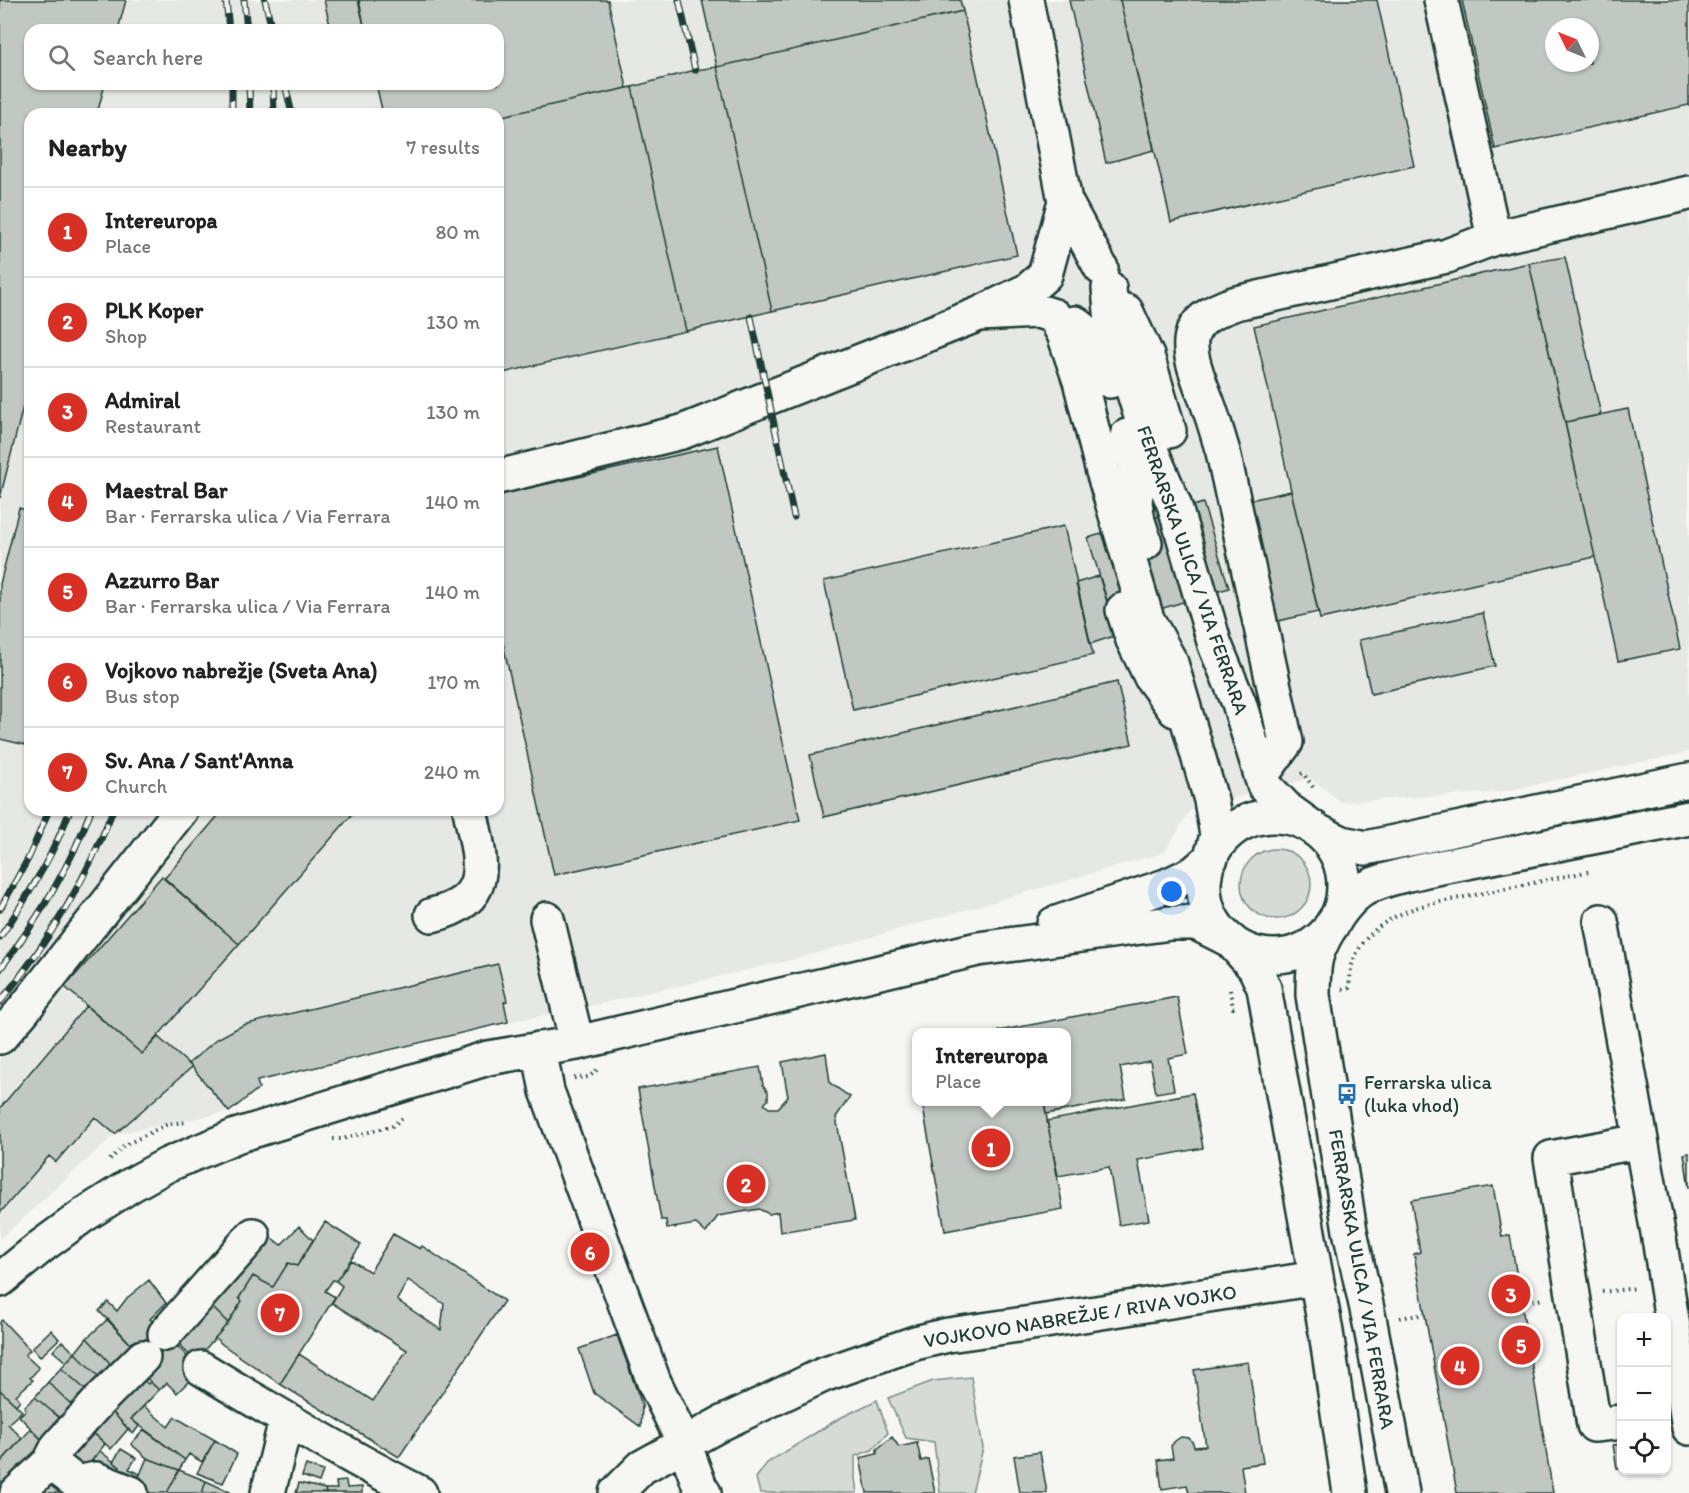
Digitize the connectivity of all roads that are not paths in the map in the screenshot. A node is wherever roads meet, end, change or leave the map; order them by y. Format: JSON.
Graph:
{"nodes":[{"id":1,"x":1026,"y":0,"type":"edge"},
{"id":2,"x":1441,"y":0,"type":"edge"},
{"id":3,"x":1689,"y":193,"type":"edge"},
{"id":4,"x":1065,"y":201,"type":"junction"},
{"id":5,"x":1494,"y":238,"type":"junction"},
{"id":6,"x":1045,"y":275,"type":"junction"},
{"id":7,"x":1106,"y":278,"type":"junction"},
{"id":8,"x":980,"y":314,"type":"junction"},
{"id":9,"x":1066,"y":330,"type":"junction"},
{"id":10,"x":504,"y":476,"type":"edge"},
{"id":11,"x":1192,"y":735,"type":"junction"},
{"id":12,"x":1262,"y":776,"type":"junction"},
{"id":13,"x":1689,"y":780,"type":"edge"},
{"id":14,"x":176,"y":816,"type":"edge"},
{"id":15,"x":471,"y":816,"type":"edge"},
{"id":16,"x":1689,"y":818,"type":"edge"},
{"id":17,"x":1316,"y":830,"type":"junction"},
{"id":18,"x":1210,"y":858,"type":"junction"},
{"id":19,"x":432,"y":915,"type":"dead end"},
{"id":20,"x":547,"y":919,"type":"dead end"},
{"id":21,"x":1602,"y":921,"type":"dead end"},
{"id":22,"x":1332,"y":924,"type":"junction"},
{"id":23,"x":1230,"y":940,"type":"junction"},
{"id":24,"x":978,"y":949,"type":"junction"},
{"id":25,"x":0,"y":1037,"type":"edge"},
{"id":26,"x":556,"y":1046,"type":"junction"},
{"id":27,"x":1641,"y":1140,"type":"junction"},
{"id":28,"x":253,"y":1235,"type":"dead end"},
{"id":29,"x":1316,"y":1278,"type":"junction"},
{"id":30,"x":0,"y":1280,"type":"edge"},
{"id":31,"x":165,"y":1334,"type":"dead end"},
{"id":32,"x":143,"y":1357,"type":"dead end"},
{"id":33,"x":201,"y":1368,"type":"dead end"},
{"id":34,"x":286,"y":1420,"type":"junction"},
{"id":35,"x":1681,"y":1420,"type":"edge"},
{"id":36,"x":1617,"y":1423,"type":"edge"},
{"id":37,"x":684,"y":1443,"type":"junction"},
{"id":38,"x":50,"y":1462,"type":"junction"},
{"id":39,"x":0,"y":1485,"type":"edge"},
{"id":40,"x":75,"y":1488,"type":"edge"},
{"id":41,"x":9,"y":1493,"type":"edge"},
{"id":42,"x":17,"y":1493,"type":"edge"},
{"id":43,"x":131,"y":1493,"type":"edge"},
{"id":44,"x":268,"y":1493,"type":"edge"},
{"id":45,"x":420,"y":1493,"type":"edge"},
{"id":46,"x":616,"y":1493,"type":"edge"},
{"id":47,"x":704,"y":1493,"type":"edge"},
{"id":48,"x":1350,"y":1493,"type":"edge"},
{"id":49,"x":1402,"y":1493,"type":"edge"}],
"edges":[{"from":1,"to":4,"type":"street"},
{"from":2,"to":5,"type":"street"},
{"from":3,"to":5,"type":"street"},
{"from":4,"to":6,"type":"street"},
{"from":4,"to":7,"type":"street"},
{"from":5,"to":12,"type":"street"},
{"from":6,"to":7,"type":"street"},
{"from":6,"to":8,"type":"street"},
{"from":6,"to":9,"type":"street"},
{"from":7,"to":9,"type":"street"},
{"from":7,"to":12,"type":"street","name":"FERRARSKA ULICA / VIA FERRARA"},
{"from":8,"to":9,"type":"street"},
{"from":8,"to":10,"type":"street"},
{"from":9,"to":11,"type":"street"},
{"from":9,"to":11,"type":"street"},
{"from":11,"to":18,"type":"street"},
{"from":12,"to":17,"type":"street","name":"FERRARSKA ULICA / VIA FERRARA"},
{"from":13,"to":17,"type":"street"},
{"from":14,"to":25,"type":"street"},
{"from":15,"to":19,"type":"street"},
{"from":16,"to":22,"type":"street"},
{"from":17,"to":18,"type":"street"},
{"from":17,"to":22,"type":"street"},
{"from":18,"to":23,"type":"street"},
{"from":18,"to":24,"type":"street"},
{"from":20,"to":26,"type":"street"},
{"from":21,"to":27,"type":"street"},
{"from":22,"to":23,"type":"street"},
{"from":22,"to":49,"type":"street","name":"FERRARSKA ULICA / VIA FERRARA"},
{"from":23,"to":24,"type":"street"},
{"from":23,"to":29,"type":"street"},
{"from":24,"to":26,"type":"street"},
{"from":26,"to":30,"type":"street"},
{"from":26,"to":37,"type":"street"},
{"from":27,"to":35,"type":"street"},
{"from":27,"to":36,"type":"street"},
{"from":28,"to":31,"type":"street"},
{"from":29,"to":37,"type":"street","name":"VOJKOVO NABREŽJE / RIVA VOJKO"},
{"from":29,"to":48,"type":"street"},
{"from":32,"to":38,"type":"street"},
{"from":33,"to":34,"type":"street"},
{"from":34,"to":44,"type":"street"},
{"from":34,"to":45,"type":"street"},
{"from":37,"to":46,"type":"street","name":"VOJKOVO NABREŽJE / RIVA VOJKO"},
{"from":37,"to":47,"type":"street"},
{"from":38,"to":40,"type":"street"},
{"from":38,"to":42,"type":"street"},
{"from":39,"to":41,"type":"street"},
{"from":40,"to":43,"type":"street"}]}
